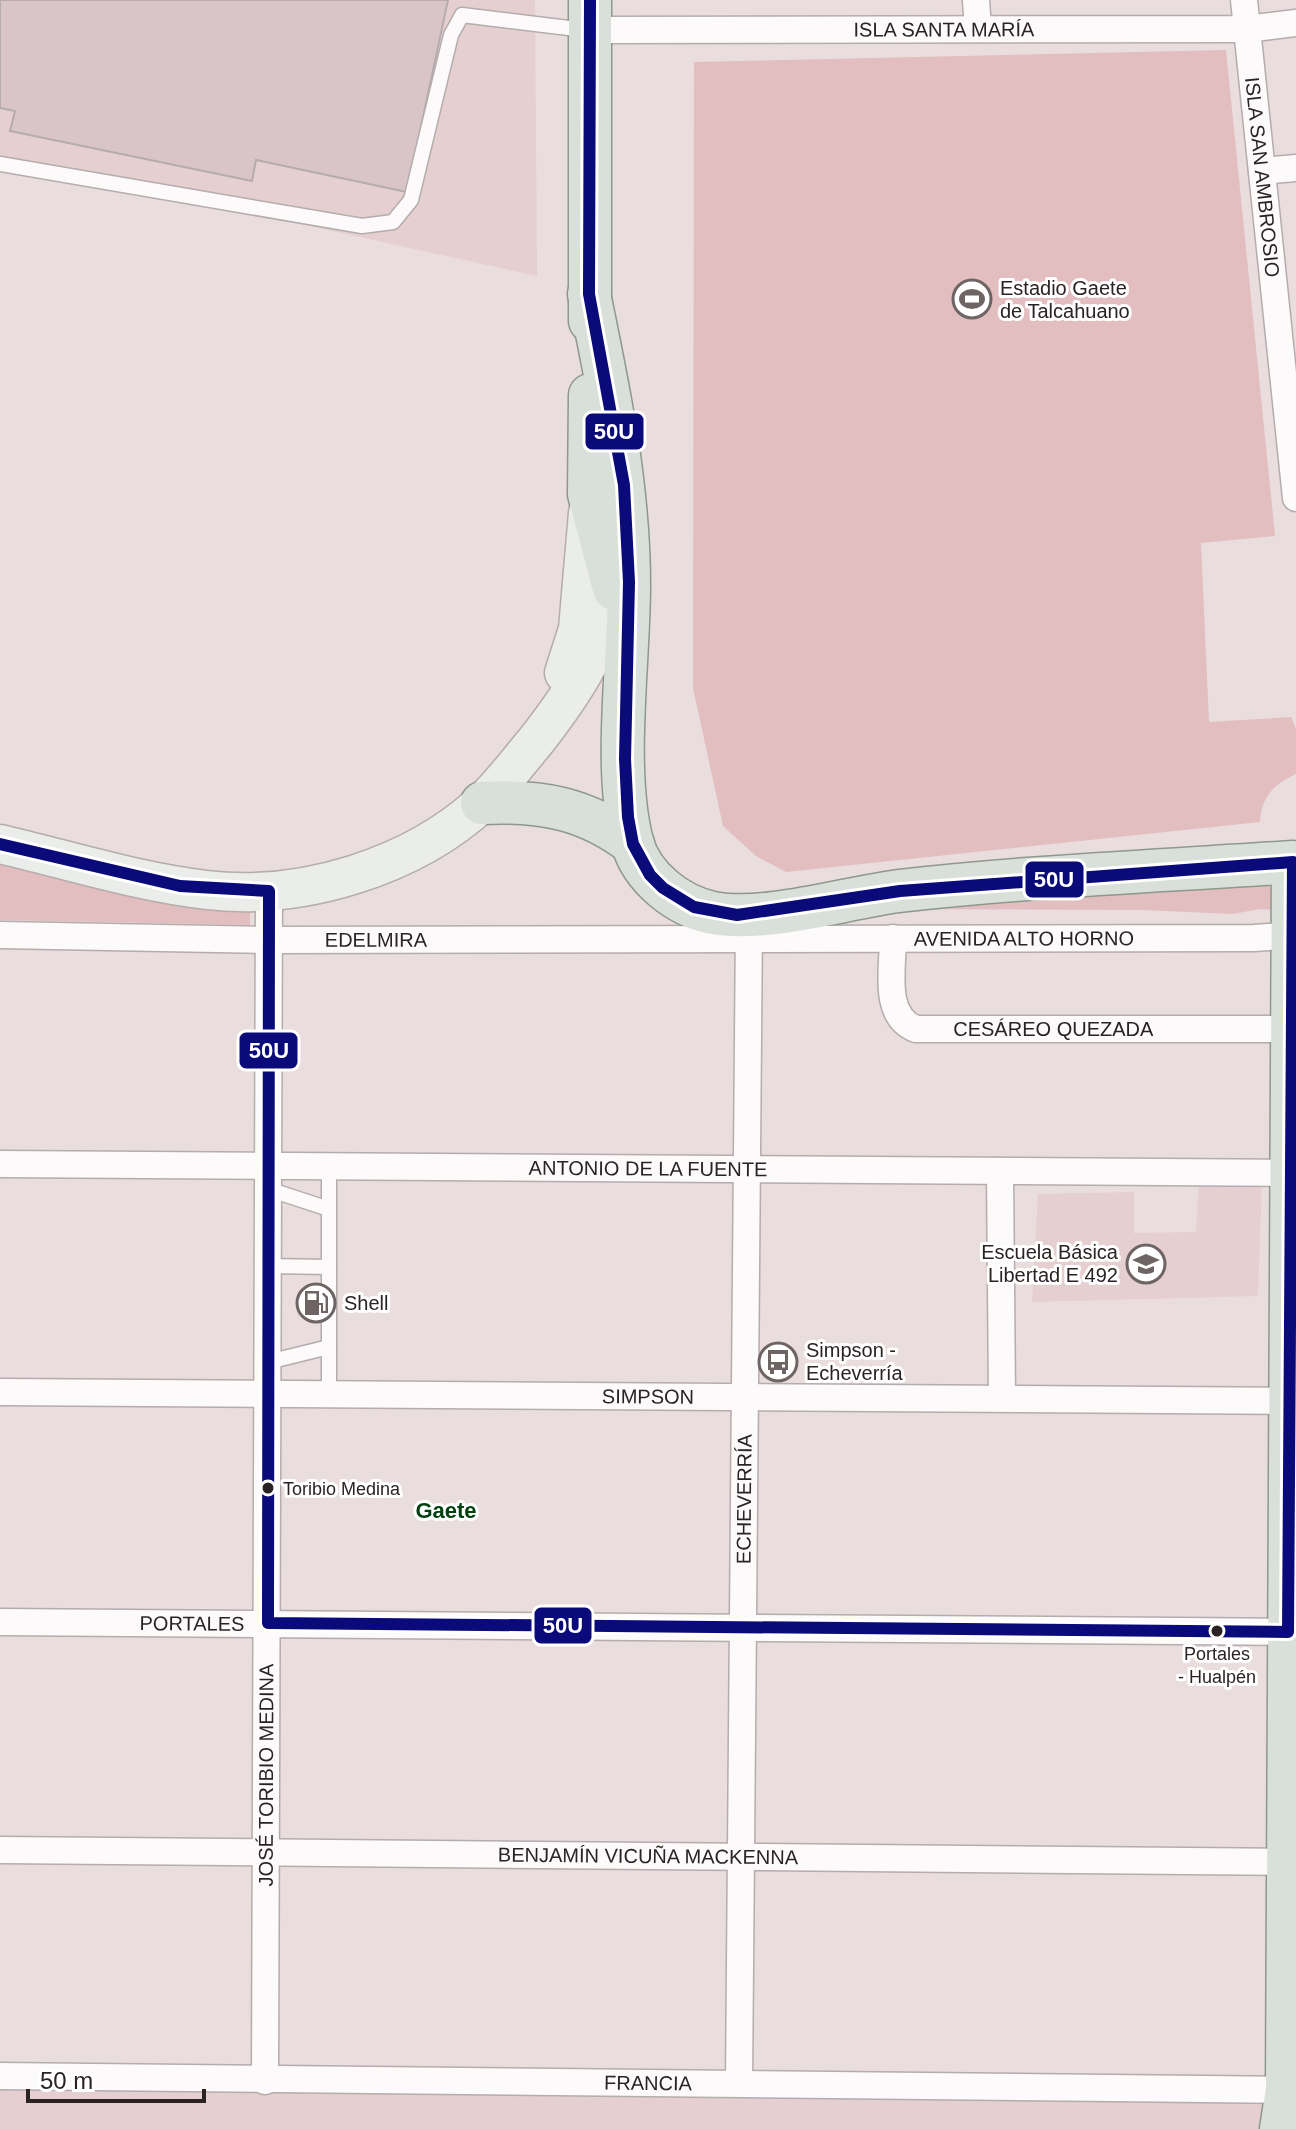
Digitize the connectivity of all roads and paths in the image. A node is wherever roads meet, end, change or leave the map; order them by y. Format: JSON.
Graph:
{"nodes":[{"id":1,"x":976,"y":0,"type":"edge"},
{"id":2,"x":1244,"y":0,"type":"edge"},
{"id":3,"x":590,"y":15,"type":"edge"},
{"id":4,"x":1296,"y":23,"type":"edge"},
{"id":5,"x":978,"y":29,"type":"junction"},
{"id":6,"x":1246,"y":29,"type":"junction"},
{"id":7,"x":0,"y":164,"type":"edge"},
{"id":8,"x":1296,"y":168,"type":"edge"},
{"id":9,"x":1262,"y":171,"type":"junction"},
{"id":10,"x":589,"y":294,"type":"junction"},
{"id":11,"x":1286,"y":301,"type":"edge"},
{"id":12,"x":1293,"y":432,"type":"edge"},
{"id":13,"x":589,"y":494,"type":"junction"},
{"id":14,"x":1296,"y":498,"type":"edge"},
{"id":15,"x":626,"y":524,"type":"junction"},
{"id":16,"x":616,"y":594,"type":"junction"},
{"id":17,"x":628,"y":641,"type":"junction"},
{"id":18,"x":535,"y":741,"type":"junction"},
{"id":19,"x":482,"y":803,"type":"junction"},
{"id":20,"x":0,"y":844,"type":"edge"},
{"id":21,"x":633,"y":844,"type":"junction"},
{"id":22,"x":1294,"y":862,"type":"edge"},
{"id":23,"x":269,"y":891,"type":"junction"},
{"id":24,"x":750,"y":926,"type":"junction"},
{"id":25,"x":0,"y":935,"type":"edge"},
{"id":26,"x":1294,"y":935,"type":"edge"},
{"id":27,"x":893,"y":938,"type":"junction"},
{"id":28,"x":269,"y":940,"type":"junction"},
{"id":29,"x":1292,"y":1029,"type":"junction"},
{"id":30,"x":0,"y":1164,"type":"edge"},
{"id":31,"x":329,"y":1166,"type":"junction"},
{"id":32,"x":748,"y":1169,"type":"junction"},
{"id":33,"x":1000,"y":1171,"type":"junction"},
{"id":34,"x":1293,"y":1174,"type":"edge"},
{"id":35,"x":268,"y":1177,"type":"junction"},
{"id":36,"x":329,"y":1209,"type":"junction"},
{"id":37,"x":268,"y":1266,"type":"junction"},
{"id":38,"x":329,"y":1267,"type":"junction"},
{"id":39,"x":329,"y":1347,"type":"junction"},
{"id":40,"x":268,"y":1362,"type":"junction"},
{"id":41,"x":0,"y":1392,"type":"edge"},
{"id":42,"x":268,"y":1392,"type":"junction"},
{"id":43,"x":329,"y":1393,"type":"junction"},
{"id":44,"x":746,"y":1396,"type":"junction"},
{"id":45,"x":1002,"y":1398,"type":"junction"},
{"id":46,"x":1293,"y":1401,"type":"edge"},
{"id":47,"x":0,"y":1622,"type":"edge"},
{"id":48,"x":268,"y":1623,"type":"junction"},
{"id":49,"x":744,"y":1627,"type":"junction"},
{"id":50,"x":1292,"y":1632,"type":"edge"},
{"id":51,"x":0,"y":1850,"type":"edge"},
{"id":52,"x":266,"y":1850,"type":"junction"},
{"id":53,"x":741,"y":1855,"type":"junction"},
{"id":54,"x":1292,"y":1862,"type":"edge"},
{"id":55,"x":0,"y":2076,"type":"edge"},
{"id":56,"x":265,"y":2081,"type":"junction"},
{"id":57,"x":739,"y":2083,"type":"junction"},
{"id":58,"x":1288,"y":2103,"type":"edge"}],
"edges":[{"from":1,"to":5,"type":"street"},
{"from":2,"to":6,"type":"street","name":"ISLA SAN AMBROSIO"},
{"from":3,"to":5,"type":"street","name":"ISLA SANTA MARÍA"},
{"from":3,"to":7,"type":"lane"},
{"from":3,"to":10,"type":"main road"},
{"from":4,"to":6,"type":"street","name":"ISLA SANTA MARÍA"},
{"from":5,"to":6,"type":"street","name":"ISLA SANTA MARÍA"},
{"from":6,"to":9,"type":"street","name":"ISLA SAN AMBROSIO"},
{"from":8,"to":9,"type":"street"},
{"from":9,"to":11,"type":"street","name":"ISLA SAN AMBROSIO"},
{"from":10,"to":13,"type":"main road"},
{"from":10,"to":15,"type":"main road"},
{"from":11,"to":12,"type":"street","name":"ISLA SAN AMBROSIO"},
{"from":12,"to":14,"type":"street","name":"ISLA SAN AMBROSIO"},
{"from":13,"to":16,"type":"main road"},
{"from":13,"to":18,"type":"main road"},
{"from":15,"to":16,"type":"main road"},
{"from":15,"to":17,"type":"main road"},
{"from":16,"to":17,"type":"main road"},
{"from":16,"to":18,"type":"main road"},
{"from":17,"to":21,"type":"main road"},
{"from":18,"to":19,"type":"main road"},
{"from":19,"to":21,"type":"main road"},
{"from":19,"to":23,"type":"main road"},
{"from":20,"to":23,"type":"main road"},
{"from":21,"to":24,"type":"main road","name":"AVENIDA ALTO HORNO"},
{"from":22,"to":24,"type":"main road","name":"AVENIDA ALTO HORNO"},
{"from":22,"to":26,"type":"main road"},
{"from":23,"to":28,"type":"street","name":"JOSÉ TORIBIO MEDINA"},
{"from":24,"to":27,"type":"street","name":"AVENIDA ALTO HORNO"},
{"from":24,"to":28,"type":"street","name":"EDELMIRA"},
{"from":24,"to":32,"type":"street","name":"ECHEVERRÍA"},
{"from":25,"to":28,"type":"street","name":"EDELMIRA"},
{"from":26,"to":27,"type":"street","name":"AVENIDA ALTO HORNO"},
{"from":26,"to":29,"type":"main road"},
{"from":27,"to":29,"type":"street","name":"CESÁREO QUEZADA"},
{"from":28,"to":35,"type":"street","name":"JOSÉ TORIBIO MEDINA"},
{"from":29,"to":34,"type":"main road"},
{"from":30,"to":35,"type":"street","name":"ANTONIO DE LA FUENTE"},
{"from":31,"to":32,"type":"street","name":"ANTONIO DE LA FUENTE"},
{"from":31,"to":35,"type":"street","name":"ANTONIO DE LA FUENTE"},
{"from":31,"to":36,"type":"lane"},
{"from":32,"to":33,"type":"street","name":"ANTONIO DE LA FUENTE"},
{"from":32,"to":44,"type":"street","name":"ECHEVERRÍA"},
{"from":33,"to":34,"type":"street","name":"ANTONIO DE LA FUENTE"},
{"from":33,"to":45,"type":"street"},
{"from":34,"to":46,"type":"main road"},
{"from":35,"to":36,"type":"lane"},
{"from":35,"to":37,"type":"street","name":"JOSÉ TORIBIO MEDINA"},
{"from":36,"to":38,"type":"lane"},
{"from":37,"to":38,"type":"lane"},
{"from":37,"to":40,"type":"street","name":"JOSÉ TORIBIO MEDINA"},
{"from":38,"to":39,"type":"lane"},
{"from":39,"to":40,"type":"lane"},
{"from":39,"to":43,"type":"lane"},
{"from":40,"to":42,"type":"street","name":"JOSÉ TORIBIO MEDINA"},
{"from":41,"to":42,"type":"street","name":"SIMPSON"},
{"from":42,"to":43,"type":"street","name":"SIMPSON"},
{"from":42,"to":48,"type":"street","name":"JOSÉ TORIBIO MEDINA"},
{"from":43,"to":44,"type":"street","name":"SIMPSON"},
{"from":44,"to":45,"type":"street","name":"SIMPSON"},
{"from":44,"to":49,"type":"street","name":"ECHEVERRÍA"},
{"from":45,"to":46,"type":"street","name":"SIMPSON"},
{"from":46,"to":50,"type":"main road"},
{"from":47,"to":48,"type":"street","name":"PORTALES"},
{"from":48,"to":49,"type":"street","name":"PORTALES"},
{"from":48,"to":52,"type":"street","name":"JOSÉ TORIBIO MEDINA"},
{"from":49,"to":50,"type":"street","name":"PORTALES"},
{"from":49,"to":53,"type":"street","name":"ECHEVERRÍA"},
{"from":50,"to":54,"type":"main road"},
{"from":51,"to":52,"type":"street","name":"BENJAMÍN VICUÑA MACKENNA"},
{"from":52,"to":53,"type":"street","name":"BENJAMÍN VICUÑA MACKENNA"},
{"from":52,"to":56,"type":"street","name":"JOSÉ TORIBIO MEDINA"},
{"from":53,"to":54,"type":"street","name":"BENJAMÍN VICUÑA MACKENNA"},
{"from":53,"to":57,"type":"street","name":"ECHEVERRÍA"},
{"from":54,"to":58,"type":"main road"},
{"from":55,"to":56,"type":"street","name":"FRANCIA"},
{"from":56,"to":57,"type":"street","name":"FRANCIA"},
{"from":57,"to":58,"type":"street","name":"FRANCIA"}]}
